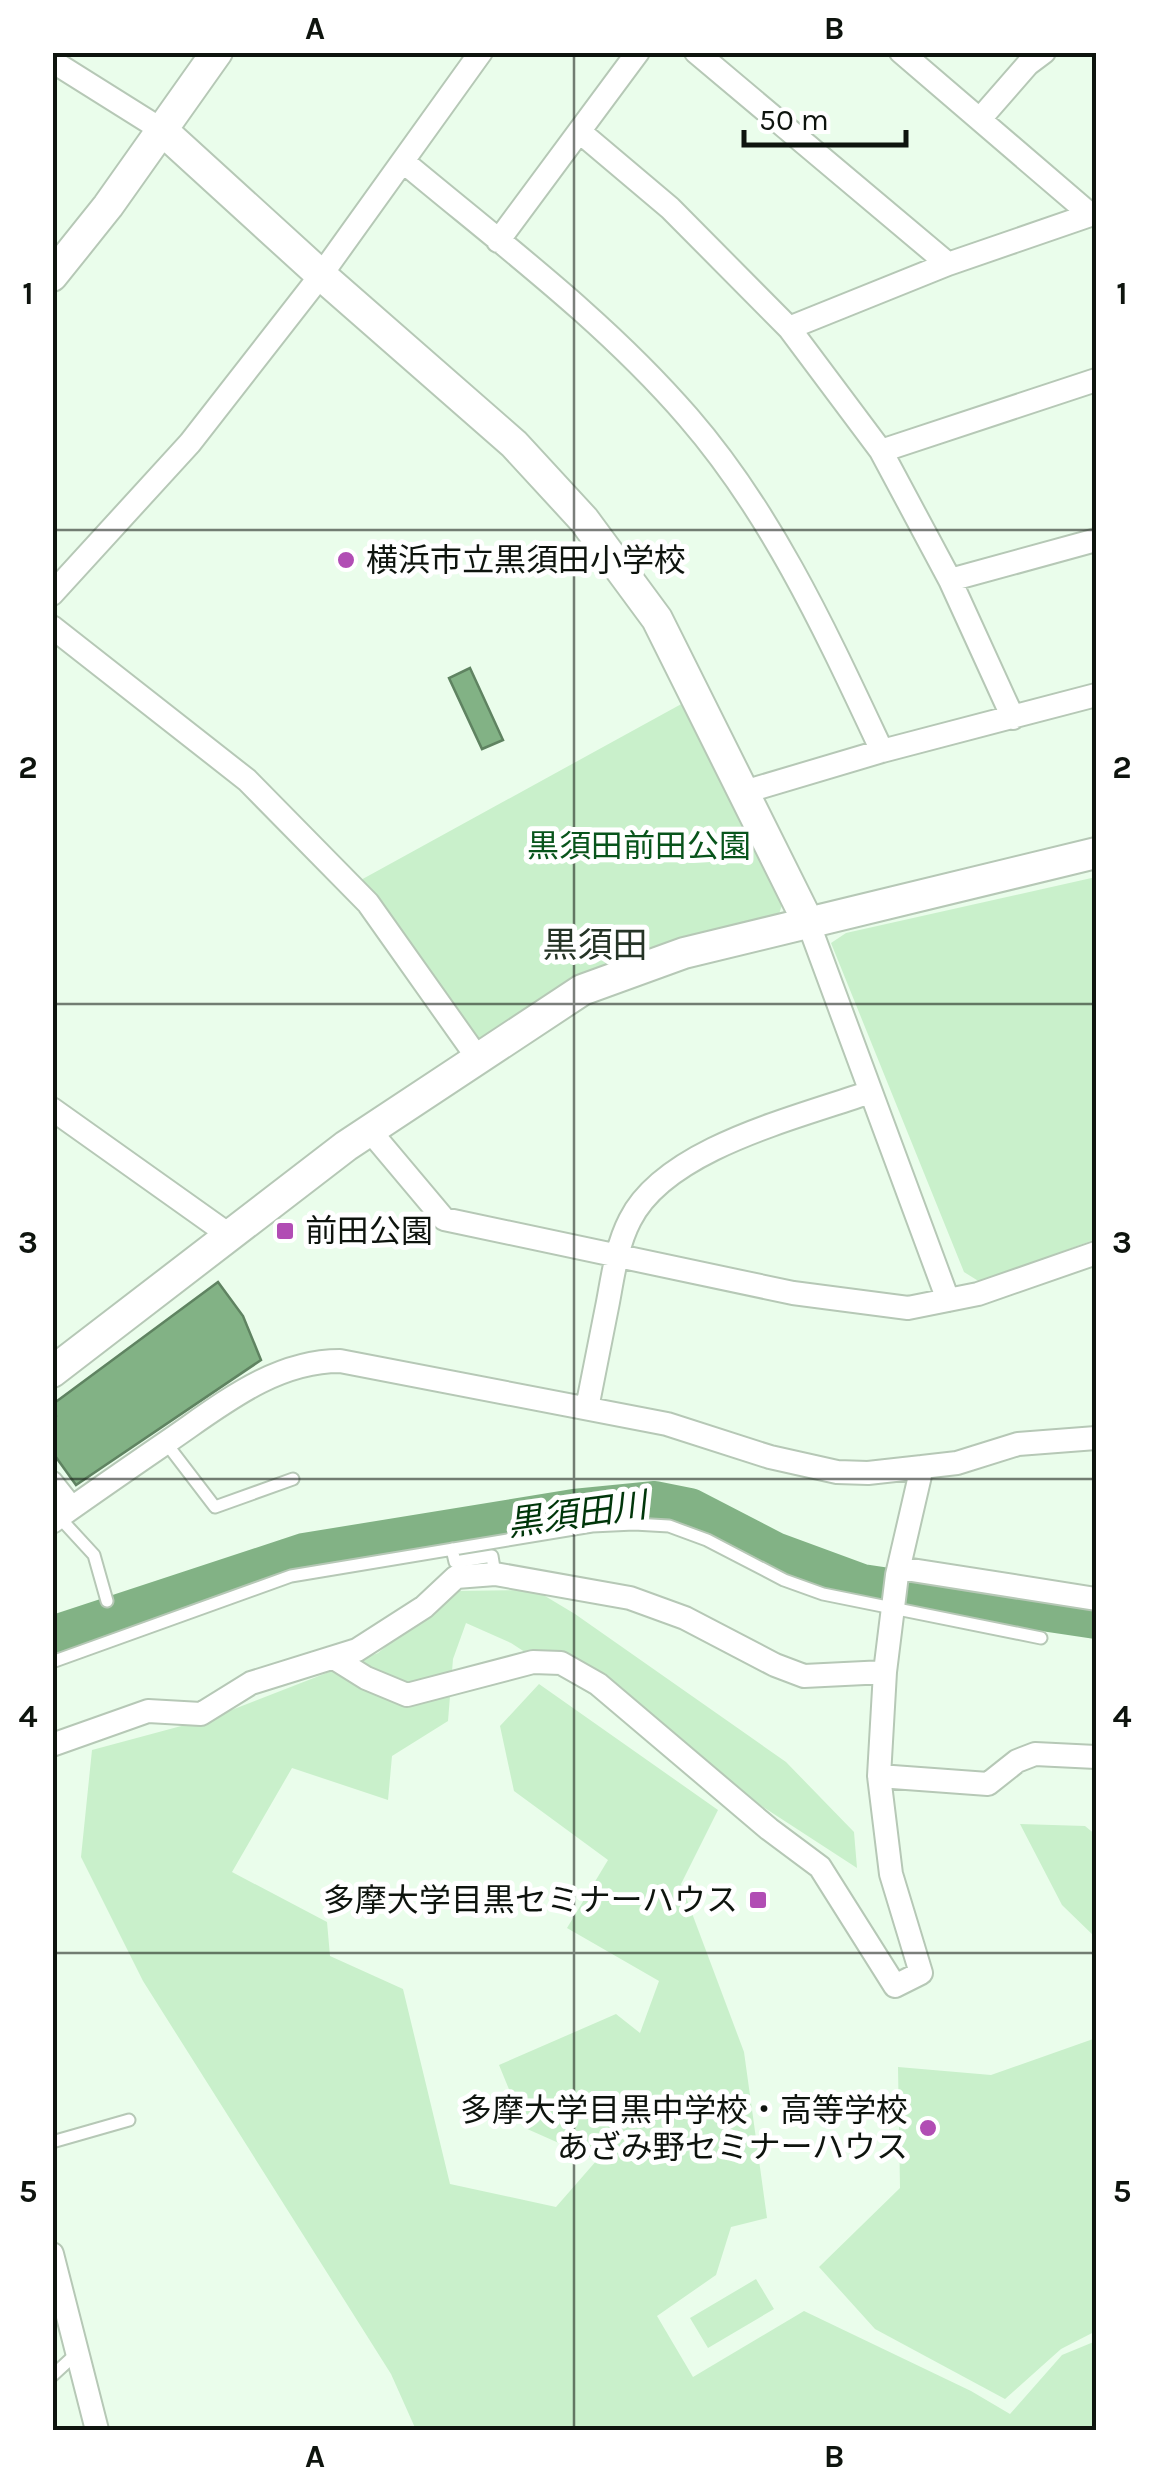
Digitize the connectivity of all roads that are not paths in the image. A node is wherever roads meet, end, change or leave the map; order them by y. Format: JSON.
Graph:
{"nodes":[{"id":1,"x":218,"y":52,"type":"edge"},
{"id":2,"x":482,"y":52,"type":"edge"},
{"id":3,"x":638,"y":52,"type":"edge"},
{"id":4,"x":696,"y":52,"type":"edge"},
{"id":5,"x":901,"y":52,"type":"edge"},
{"id":6,"x":1044,"y":52,"type":"edge"},
{"id":7,"x":52,"y":61,"type":"edge"},
{"id":8,"x":980,"y":119,"type":"junction"},
{"id":9,"x":162,"y":130,"type":"junction"},
{"id":10,"x":580,"y":132,"type":"junction"},
{"id":11,"x":405,"y":162,"type":"junction"},
{"id":12,"x":1094,"y":214,"type":"edge"},
{"id":13,"x":498,"y":240,"type":"junction"},
{"id":14,"x":56,"y":264,"type":"edge"},
{"id":15,"x":948,"y":264,"type":"junction"},
{"id":16,"x":321,"y":276,"type":"junction"},
{"id":17,"x":789,"y":328,"type":"junction"},
{"id":18,"x":1096,"y":380,"type":"edge"},
{"id":19,"x":881,"y":451,"type":"junction"},
{"id":20,"x":1096,"y":540,"type":"edge"},
{"id":21,"x":950,"y":580,"type":"junction"},
{"id":22,"x":52,"y":594,"type":"edge"},
{"id":23,"x":52,"y":626,"type":"edge"},
{"id":24,"x":1096,"y":695,"type":"edge"},
{"id":25,"x":1012,"y":718,"type":"junction"},
{"id":26,"x":882,"y":751,"type":"junction"},
{"id":27,"x":744,"y":792,"type":"junction"},
{"id":28,"x":1096,"y":853,"type":"edge"},
{"id":29,"x":808,"y":922,"type":"junction"},
{"id":30,"x":478,"y":1057,"type":"junction"},
{"id":31,"x":870,"y":1092,"type":"junction"},
{"id":32,"x":52,"y":1108,"type":"edge"},
{"id":33,"x":370,"y":1132,"type":"junction"},
{"id":34,"x":232,"y":1237,"type":"junction"},
{"id":35,"x":1096,"y":1253,"type":"edge"},
{"id":36,"x":618,"y":1255,"type":"junction"},
{"id":37,"x":948,"y":1300,"type":"junction"},
{"id":38,"x":52,"y":1372,"type":"edge"},
{"id":39,"x":586,"y":1408,"type":"junction"},
{"id":40,"x":1096,"y":1438,"type":"edge"},
{"id":41,"x":166,"y":1443,"type":"junction"},
{"id":42,"x":922,"y":1467,"type":"junction"},
{"id":43,"x":294,"y":1478,"type":"dead end"},
{"id":44,"x":52,"y":1483,"type":"edge"},
{"id":45,"x":61,"y":1515,"type":"edge"},
{"id":46,"x":452,"y":1549,"type":"junction"},
{"id":47,"x":898,"y":1571,"type":"junction"},
{"id":48,"x":495,"y":1574,"type":"junction"},
{"id":49,"x":1096,"y":1599,"type":"edge"},
{"id":50,"x":107,"y":1602,"type":"dead end"},
{"id":51,"x":892,"y":1608,"type":"junction"},
{"id":52,"x":1041,"y":1638,"type":"dead end"},
{"id":53,"x":334,"y":1658,"type":"junction"},
{"id":54,"x":52,"y":1662,"type":"edge"},
{"id":55,"x":885,"y":1672,"type":"junction"},
{"id":56,"x":52,"y":1744,"type":"edge"},
{"id":57,"x":1096,"y":1756,"type":"edge"},
{"id":58,"x":878,"y":1776,"type":"junction"},
{"id":59,"x":130,"y":2120,"type":"dead end"},
{"id":60,"x":52,"y":2142,"type":"edge"},
{"id":61,"x":52,"y":2254,"type":"edge"},
{"id":62,"x":59,"y":2309,"type":"edge"},
{"id":63,"x":77,"y":2353,"type":"junction"},
{"id":64,"x":52,"y":2376,"type":"edge"},
{"id":65,"x":97,"y":2430,"type":"edge"}],
"edges":[{"from":1,"to":9,"type":"street"},
{"from":2,"to":11,"type":"street"},
{"from":3,"to":10,"type":"street"},
{"from":4,"to":15,"type":"street"},
{"from":5,"to":8,"type":"street"},
{"from":6,"to":8,"type":"street"},
{"from":7,"to":9,"type":"street"},
{"from":8,"to":12,"type":"street"},
{"from":9,"to":14,"type":"street"},
{"from":9,"to":16,"type":"street"},
{"from":10,"to":13,"type":"street"},
{"from":10,"to":17,"type":"street"},
{"from":11,"to":13,"type":"street"},
{"from":11,"to":16,"type":"street"},
{"from":12,"to":15,"type":"street"},
{"from":13,"to":26,"type":"street"},
{"from":15,"to":17,"type":"street"},
{"from":16,"to":22,"type":"street"},
{"from":16,"to":27,"type":"street"},
{"from":17,"to":19,"type":"street"},
{"from":18,"to":19,"type":"street"},
{"from":19,"to":21,"type":"street"},
{"from":20,"to":21,"type":"street"},
{"from":21,"to":25,"type":"street"},
{"from":23,"to":30,"type":"street"},
{"from":24,"to":25,"type":"street"},
{"from":25,"to":26,"type":"street"},
{"from":26,"to":27,"type":"street"},
{"from":27,"to":29,"type":"street"},
{"from":28,"to":29,"type":"street"},
{"from":29,"to":30,"type":"street"},
{"from":29,"to":31,"type":"street"},
{"from":30,"to":33,"type":"street"},
{"from":31,"to":36,"type":"street"},
{"from":31,"to":37,"type":"street"},
{"from":32,"to":34,"type":"street"},
{"from":33,"to":34,"type":"street"},
{"from":33,"to":36,"type":"street"},
{"from":34,"to":38,"type":"street"},
{"from":35,"to":37,"type":"street"},
{"from":36,"to":37,"type":"street"},
{"from":36,"to":39,"type":"street"},
{"from":39,"to":41,"type":"street"},
{"from":39,"to":42,"type":"street"},
{"from":40,"to":42,"type":"street"},
{"from":41,"to":43,"type":"lane"},
{"from":41,"to":45,"type":"street"},
{"from":42,"to":47,"type":"street"},
{"from":44,"to":45,"type":"street"},
{"from":45,"to":50,"type":"lane"},
{"from":46,"to":48,"type":"lane"},
{"from":46,"to":51,"type":"lane"},
{"from":46,"to":54,"type":"lane"},
{"from":47,"to":49,"type":"street"},
{"from":47,"to":51,"type":"street"},
{"from":48,"to":53,"type":"street"},
{"from":48,"to":55,"type":"street"},
{"from":51,"to":52,"type":"lane"},
{"from":51,"to":55,"type":"street"},
{"from":53,"to":56,"type":"street"},
{"from":53,"to":58,"type":"street"},
{"from":55,"to":58,"type":"street"},
{"from":57,"to":58,"type":"street"},
{"from":59,"to":60,"type":"lane"},
{"from":61,"to":62,"type":"street"},
{"from":62,"to":63,"type":"street"},
{"from":63,"to":64,"type":"lane"},
{"from":63,"to":65,"type":"street"}]}
